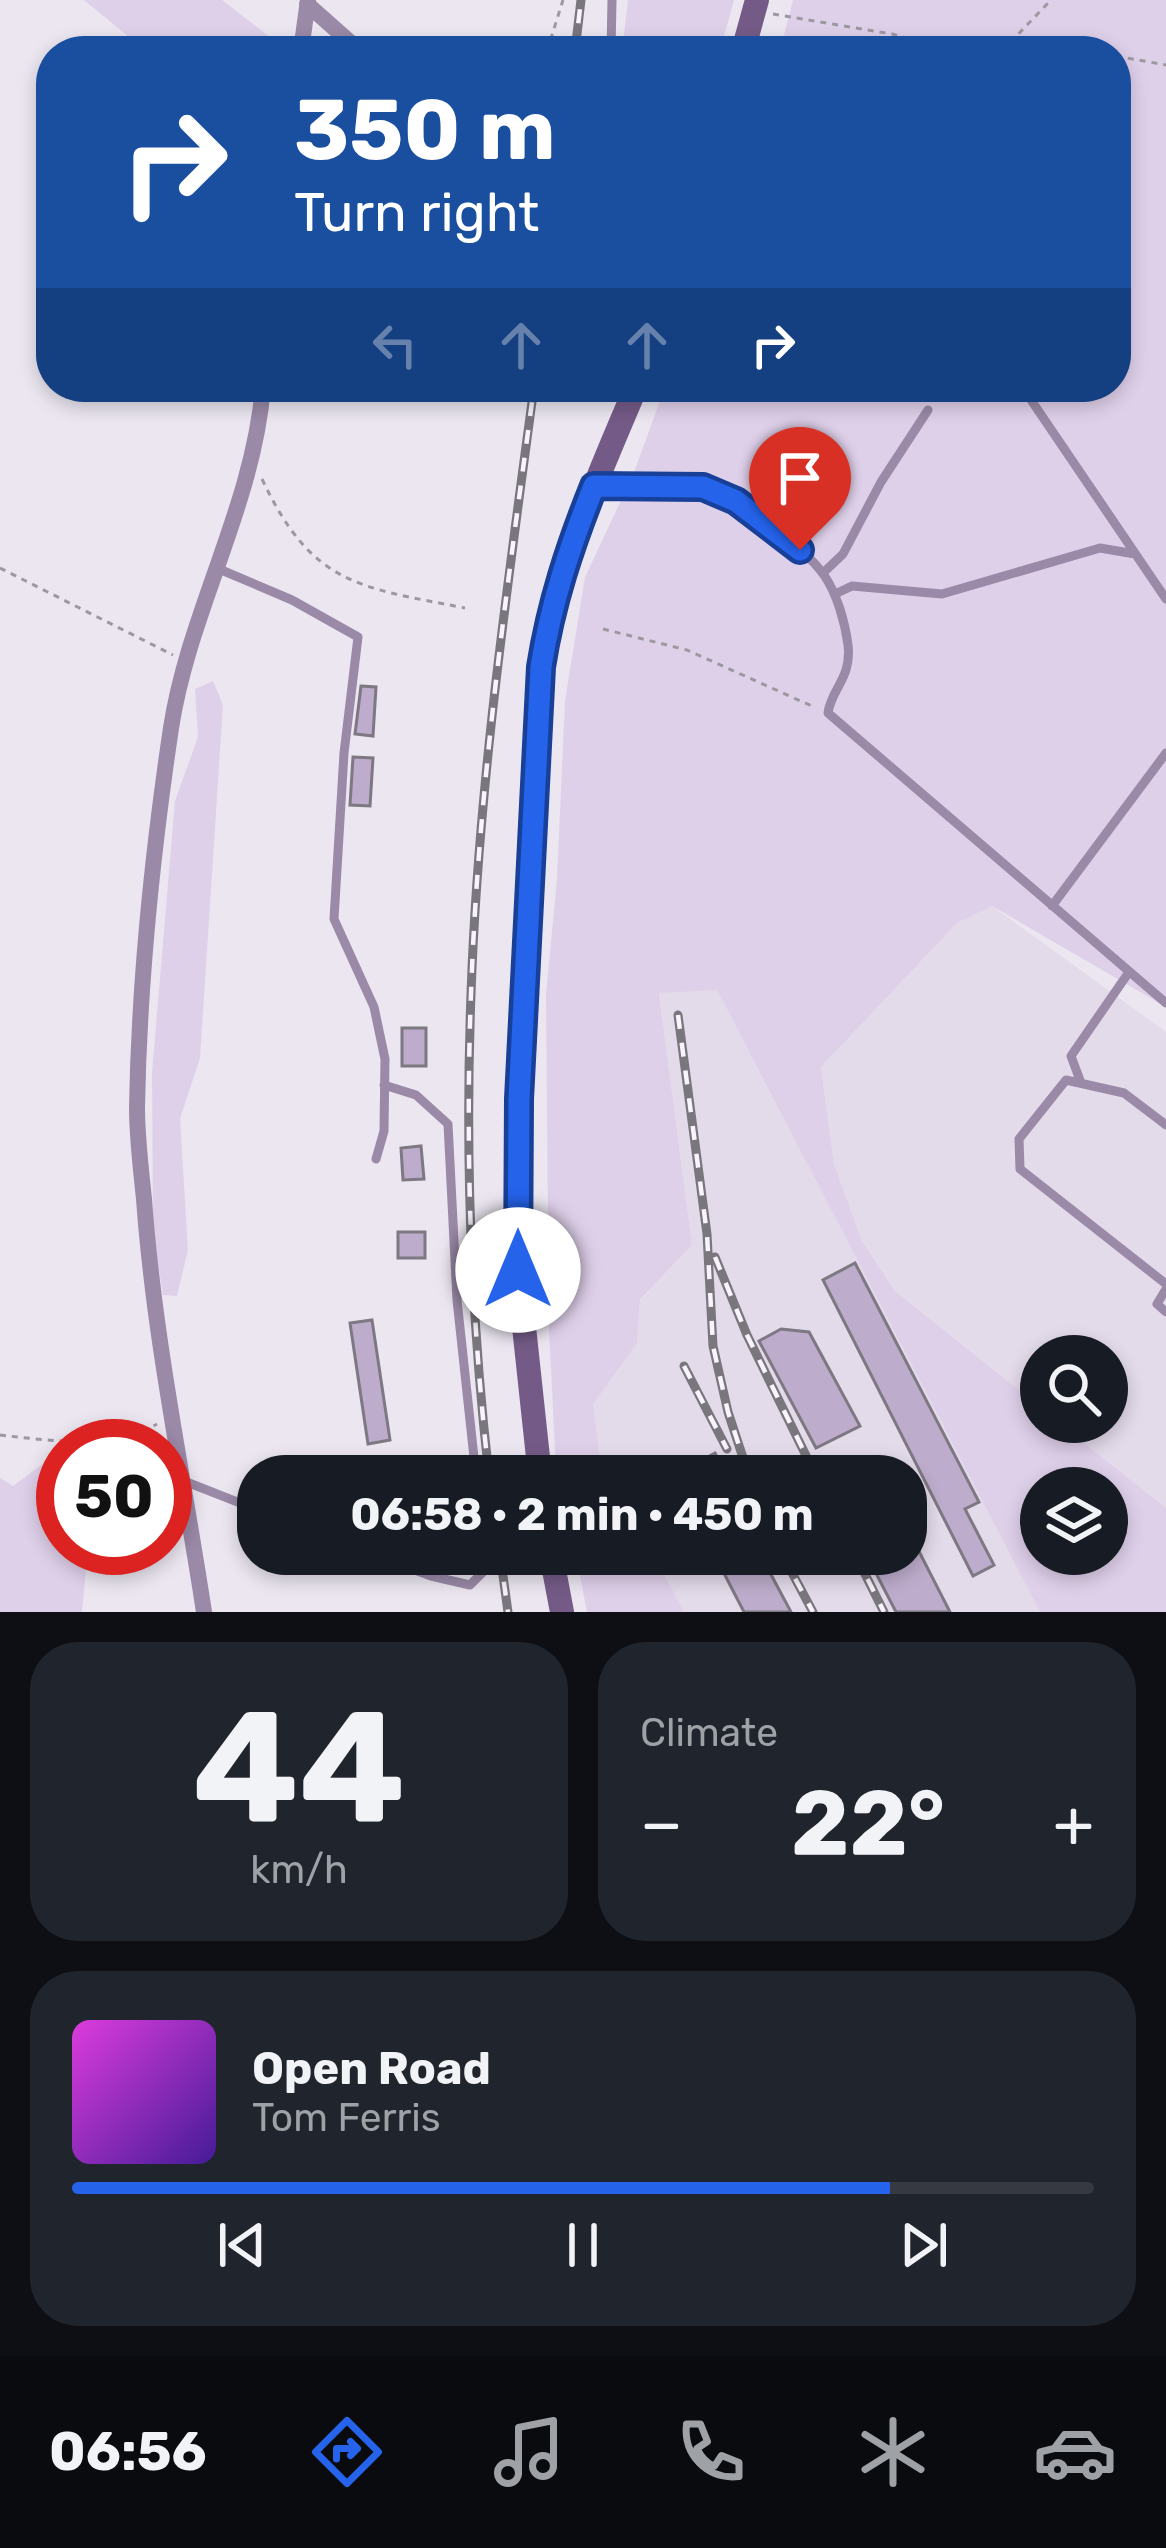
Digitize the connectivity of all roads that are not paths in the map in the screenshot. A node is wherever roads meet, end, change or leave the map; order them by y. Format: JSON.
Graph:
{"nodes":[{"id":1,"x":612,"y":0,"type":"edge"},
{"id":2,"x":307,"y":2,"type":"edge"},
{"id":3,"x":756,"y":6,"type":"edge"},
{"id":4,"x":304,"y":36,"type":"edge"},
{"id":5,"x":344,"y":36,"type":"edge"},
{"id":6,"x":611,"y":36,"type":"edge"},
{"id":7,"x":747,"y":36,"type":"edge"},
{"id":8,"x":262,"y":402,"type":"edge"},
{"id":9,"x":630,"y":402,"type":"edge"},
{"id":10,"x":1031,"y":402,"type":"edge"},
{"id":11,"x":928,"y":410,"type":"dead end"},
{"id":12,"x":594,"y":486,"type":"junction"},
{"id":13,"x":1135,"y":554,"type":"junction"},
{"id":14,"x":219,"y":569,"type":"junction"},
{"id":15,"x":823,"y":573,"type":"junction"},
{"id":16,"x":1164,"y":592,"type":"edge"},
{"id":17,"x":835,"y":594,"type":"junction"},
{"id":18,"x":1166,"y":753,"type":"edge"},
{"id":19,"x":1052,"y":906,"type":"junction"},
{"id":20,"x":1130,"y":972,"type":"junction"},
{"id":21,"x":1166,"y":1003,"type":"edge"},
{"id":22,"x":1081,"y":1083,"type":"junction"},
{"id":23,"x":384,"y":1085,"type":"junction"},
{"id":24,"x":1166,"y":1125,"type":"edge"},
{"id":25,"x":376,"y":1159,"type":"dead end"},
{"id":26,"x":1166,"y":1286,"type":"edge"},
{"id":27,"x":1166,"y":1312,"type":"edge"},
{"id":28,"x":172,"y":1419,"type":"edge"},
{"id":29,"x":474,"y":1455,"type":"edge"},
{"id":30,"x":538,"y":1455,"type":"edge"},
{"id":31,"x":192,"y":1484,"type":"edge"},
{"id":32,"x":237,"y":1502,"type":"edge"},
{"id":33,"x":192,"y":1533,"type":"edge"},
{"id":34,"x":428,"y":1575,"type":"edge"},
{"id":35,"x":479,"y":1575,"type":"edge"},
{"id":36,"x":555,"y":1575,"type":"edge"},
{"id":37,"x":204,"y":1612,"type":"edge"},
{"id":38,"x":562,"y":1612,"type":"edge"}],
"edges":[{"from":1,"to":6,"type":"lane"},
{"from":2,"to":4,"type":"street"},
{"from":2,"to":5,"type":"street"},
{"from":3,"to":7,"type":"main road"},
{"from":8,"to":14,"type":"street"},
{"from":9,"to":12,"type":"main road"},
{"from":10,"to":13,"type":"lane"},
{"from":11,"to":15,"type":"lane"},
{"from":12,"to":15,"type":"lane"},
{"from":12,"to":30,"type":"main road"},
{"from":13,"to":16,"type":"lane"},
{"from":13,"to":17,"type":"lane"},
{"from":14,"to":23,"type":"lane"},
{"from":14,"to":28,"type":"street"},
{"from":15,"to":17,"type":"lane"},
{"from":17,"to":19,"type":"lane"},
{"from":18,"to":19,"type":"lane"},
{"from":19,"to":20,"type":"lane"},
{"from":20,"to":21,"type":"lane"},
{"from":20,"to":22,"type":"lane"},
{"from":22,"to":24,"type":"lane"},
{"from":22,"to":26,"type":"lane"},
{"from":23,"to":25,"type":"lane"},
{"from":23,"to":29,"type":"lane"},
{"from":26,"to":27,"type":"lane"},
{"from":31,"to":32,"type":"lane"},
{"from":33,"to":37,"type":"street"},
{"from":34,"to":35,"type":"lane"},
{"from":36,"to":38,"type":"main road"}]}
